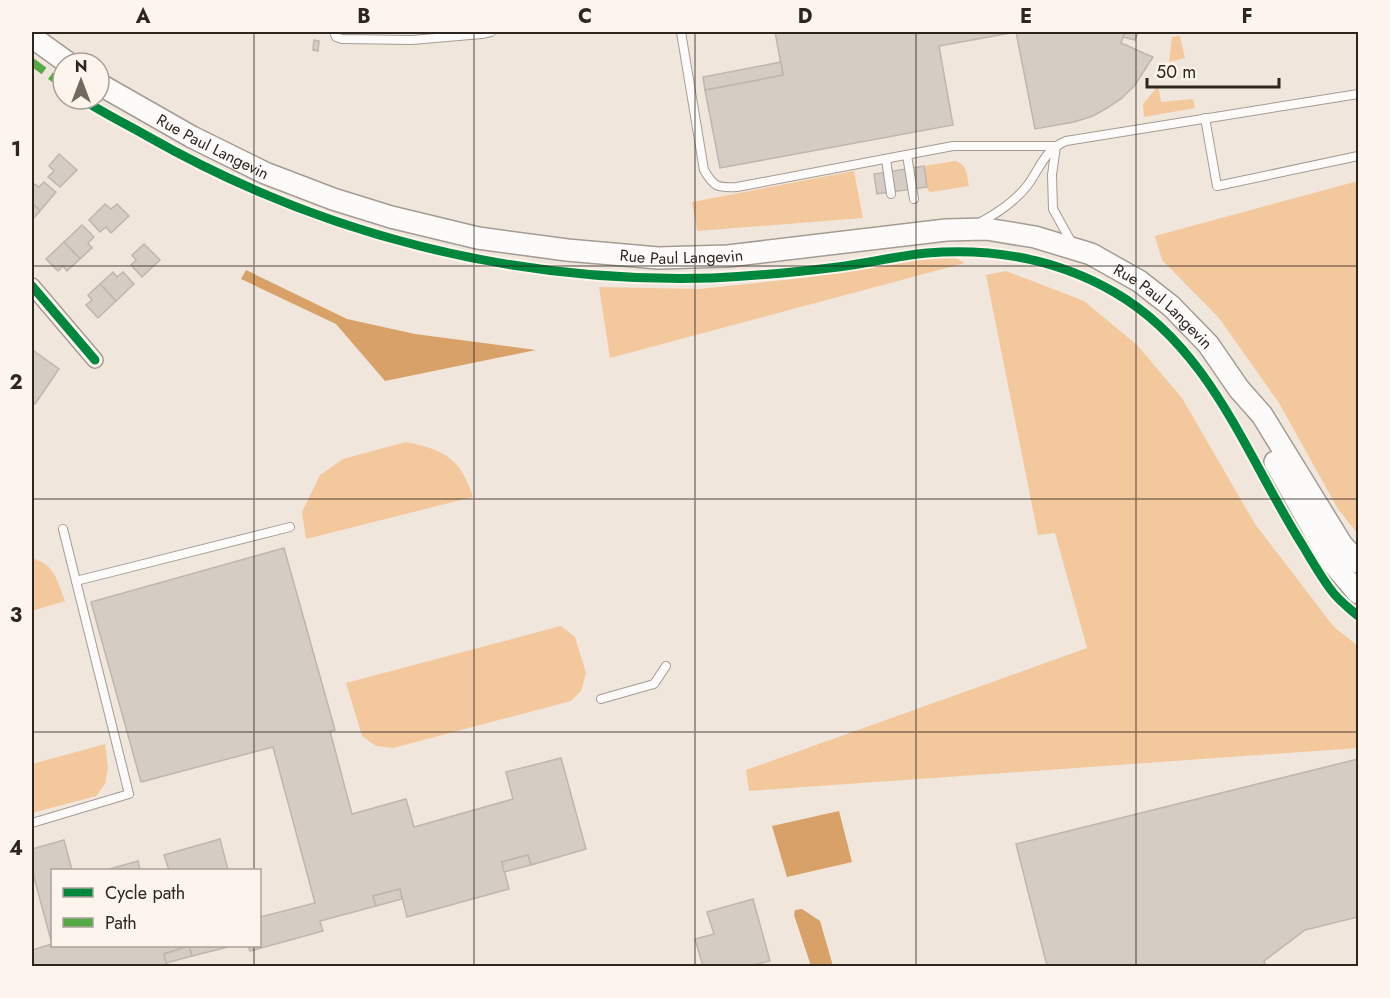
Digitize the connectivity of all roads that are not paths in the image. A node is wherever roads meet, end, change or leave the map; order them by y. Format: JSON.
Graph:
{"nodes":[{"id":1,"x":334,"y":32,"type":"edge"},
{"id":2,"x":490,"y":32,"type":"edge"},
{"id":3,"x":681,"y":32,"type":"edge"},
{"id":4,"x":32,"y":37,"type":"edge"},
{"id":5,"x":51,"y":51,"type":"edge"},
{"id":6,"x":111,"y":91,"type":"edge"},
{"id":7,"x":1359,"y":94,"type":"edge"},
{"id":8,"x":1204,"y":118,"type":"junction"},
{"id":9,"x":1056,"y":146,"type":"junction"},
{"id":10,"x":907,"y":155,"type":"junction"},
{"id":11,"x":1359,"y":156,"type":"edge"},
{"id":12,"x":886,"y":159,"type":"junction"},
{"id":13,"x":891,"y":194,"type":"dead end"},
{"id":14,"x":914,"y":199,"type":"dead end"},
{"id":15,"x":968,"y":230,"type":"junction"},
{"id":16,"x":1075,"y":249,"type":"junction"},
{"id":17,"x":35,"y":296,"type":"edge"},
{"id":18,"x":95,"y":360,"type":"dead end"},
{"id":19,"x":1239,"y":389,"type":"junction"},
{"id":20,"x":290,"y":527,"type":"dead end"},
{"id":21,"x":63,"y":529,"type":"dead end"},
{"id":22,"x":1359,"y":562,"type":"edge"},
{"id":23,"x":76,"y":581,"type":"junction"},
{"id":24,"x":1359,"y":592,"type":"edge"},
{"id":25,"x":666,"y":666,"type":"dead end"},
{"id":26,"x":601,"y":699,"type":"dead end"},
{"id":27,"x":32,"y":823,"type":"edge"}],
"edges":[{"from":1,"to":2,"type":"lane"},
{"from":3,"to":12,"type":"lane"},
{"from":4,"to":5,"type":"main road"},
{"from":6,"to":15,"type":"main road","name":"Rue Paul Langevin"},
{"from":7,"to":8,"type":"lane"},
{"from":8,"to":9,"type":"lane"},
{"from":8,"to":11,"type":"lane"},
{"from":9,"to":10,"type":"lane"},
{"from":9,"to":15,"type":"lane"},
{"from":9,"to":16,"type":"lane"},
{"from":10,"to":12,"type":"lane"},
{"from":10,"to":14,"type":"lane"},
{"from":12,"to":13,"type":"lane"},
{"from":15,"to":16,"type":"main road","name":"Rue Paul Langevin"},
{"from":16,"to":19,"type":"main road","name":"Rue Paul Langevin"},
{"from":17,"to":18,"type":"street"},
{"from":19,"to":22,"type":"main road","name":"Rue Paul Langevin"},
{"from":19,"to":24,"type":"main road","name":"Rue Paul Langevin"},
{"from":20,"to":23,"type":"lane"},
{"from":21,"to":23,"type":"lane"},
{"from":23,"to":27,"type":"lane"},
{"from":25,"to":26,"type":"lane"}]}
